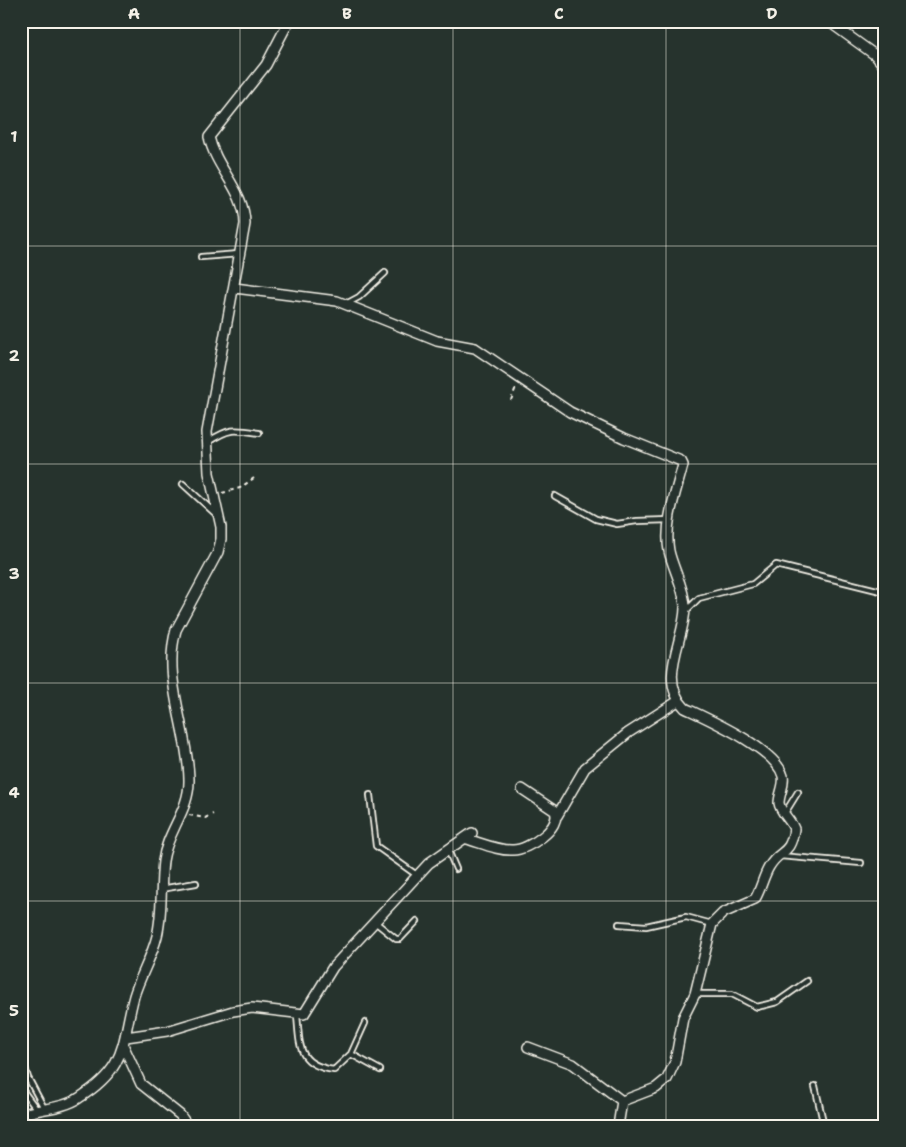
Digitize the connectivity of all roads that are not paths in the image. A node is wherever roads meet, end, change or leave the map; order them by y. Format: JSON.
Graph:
{"nodes":[{"id":1,"x":289,"y":21,"type":"edge"},
{"id":2,"x":828,"y":21,"type":"edge"},
{"id":3,"x":885,"y":66,"type":"edge"},
{"id":4,"x":240,"y":254,"type":"junction"},
{"id":5,"x":200,"y":257,"type":"dead end"},
{"id":6,"x":384,"y":273,"type":"dead end"},
{"id":7,"x":235,"y":288,"type":"junction"},
{"id":8,"x":346,"y":304,"type":"junction"},
{"id":9,"x":259,"y":433,"type":"dead end"},
{"id":10,"x":206,"y":442,"type":"junction"},
{"id":11,"x":184,"y":484,"type":"dead end"},
{"id":12,"x":555,"y":496,"type":"dead end"},
{"id":13,"x":218,"y":515,"type":"junction"},
{"id":14,"x":670,"y":520,"type":"junction"},
{"id":15,"x":885,"y":592,"type":"edge"},
{"id":16,"x":684,"y":614,"type":"junction"},
{"id":17,"x":678,"y":701,"type":"junction"},
{"id":18,"x":522,"y":789,"type":"dead end"},
{"id":19,"x":798,"y":792,"type":"dead end"},
{"id":20,"x":370,"y":795,"type":"dead end"},
{"id":21,"x":785,"y":814,"type":"junction"},
{"id":22,"x":557,"y":816,"type":"junction"},
{"id":23,"x":448,"y":850,"type":"junction"},
{"id":24,"x":780,"y":856,"type":"junction"},
{"id":25,"x":861,"y":864,"type":"dead end"},
{"id":26,"x":456,"y":868,"type":"dead end"},
{"id":27,"x":418,"y":876,"type":"junction"},
{"id":28,"x":196,"y":883,"type":"dead end"},
{"id":29,"x":161,"y":889,"type":"junction"},
{"id":30,"x":417,"y":921,"type":"dead end"},
{"id":31,"x":375,"y":922,"type":"junction"},
{"id":32,"x":619,"y":924,"type":"dead end"},
{"id":33,"x":712,"y":924,"type":"junction"},
{"id":34,"x":807,"y":981,"type":"dead end"},
{"id":35,"x":695,"y":994,"type":"junction"},
{"id":36,"x":297,"y":1015,"type":"junction"},
{"id":37,"x":365,"y":1023,"type":"dead end"},
{"id":38,"x":126,"y":1036,"type":"junction"},
{"id":39,"x":124,"y":1047,"type":"junction"},
{"id":40,"x":528,"y":1047,"type":"dead end"},
{"id":41,"x":21,"y":1054,"type":"edge"},
{"id":42,"x":351,"y":1054,"type":"junction"},
{"id":43,"x":380,"y":1070,"type":"dead end"},
{"id":44,"x":816,"y":1086,"type":"dead end"},
{"id":45,"x":21,"y":1088,"type":"edge"},
{"id":46,"x":622,"y":1101,"type":"junction"},
{"id":47,"x":40,"y":1109,"type":"junction"},
{"id":48,"x":21,"y":1115,"type":"edge"},
{"id":49,"x":188,"y":1126,"type":"edge"},
{"id":50,"x":618,"y":1126,"type":"edge"},
{"id":51,"x":824,"y":1126,"type":"edge"}],
"edges":[{"from":1,"to":4,"type":"street"},
{"from":2,"to":3,"type":"street"},
{"from":4,"to":5,"type":"lane"},
{"from":4,"to":7,"type":"street"},
{"from":6,"to":8,"type":"lane"},
{"from":7,"to":8,"type":"street"},
{"from":7,"to":10,"type":"street"},
{"from":8,"to":14,"type":"street"},
{"from":9,"to":10,"type":"lane"},
{"from":10,"to":13,"type":"street"},
{"from":11,"to":13,"type":"lane"},
{"from":12,"to":14,"type":"lane"},
{"from":13,"to":29,"type":"street"},
{"from":14,"to":16,"type":"street"},
{"from":15,"to":16,"type":"lane"},
{"from":16,"to":17,"type":"street"},
{"from":17,"to":21,"type":"street"},
{"from":17,"to":22,"type":"street"},
{"from":18,"to":22,"type":"street"},
{"from":19,"to":21,"type":"lane"},
{"from":20,"to":27,"type":"lane"},
{"from":21,"to":24,"type":"street"},
{"from":22,"to":23,"type":"street"},
{"from":23,"to":26,"type":"lane"},
{"from":23,"to":27,"type":"street"},
{"from":24,"to":25,"type":"lane"},
{"from":24,"to":33,"type":"street"},
{"from":27,"to":31,"type":"street"},
{"from":28,"to":29,"type":"lane"},
{"from":29,"to":38,"type":"street"},
{"from":30,"to":31,"type":"lane"},
{"from":31,"to":36,"type":"street"},
{"from":32,"to":33,"type":"lane"},
{"from":33,"to":35,"type":"street"},
{"from":34,"to":35,"type":"lane"},
{"from":35,"to":46,"type":"street"},
{"from":36,"to":38,"type":"street"},
{"from":36,"to":42,"type":"lane"},
{"from":37,"to":42,"type":"lane"},
{"from":38,"to":39,"type":"street"},
{"from":39,"to":47,"type":"street"},
{"from":39,"to":49,"type":"street"},
{"from":40,"to":46,"type":"street"},
{"from":41,"to":47,"type":"lane"},
{"from":42,"to":43,"type":"lane"},
{"from":44,"to":51,"type":"lane"},
{"from":45,"to":47,"type":"lane"},
{"from":46,"to":50,"type":"street"},
{"from":47,"to":48,"type":"street"}]}
